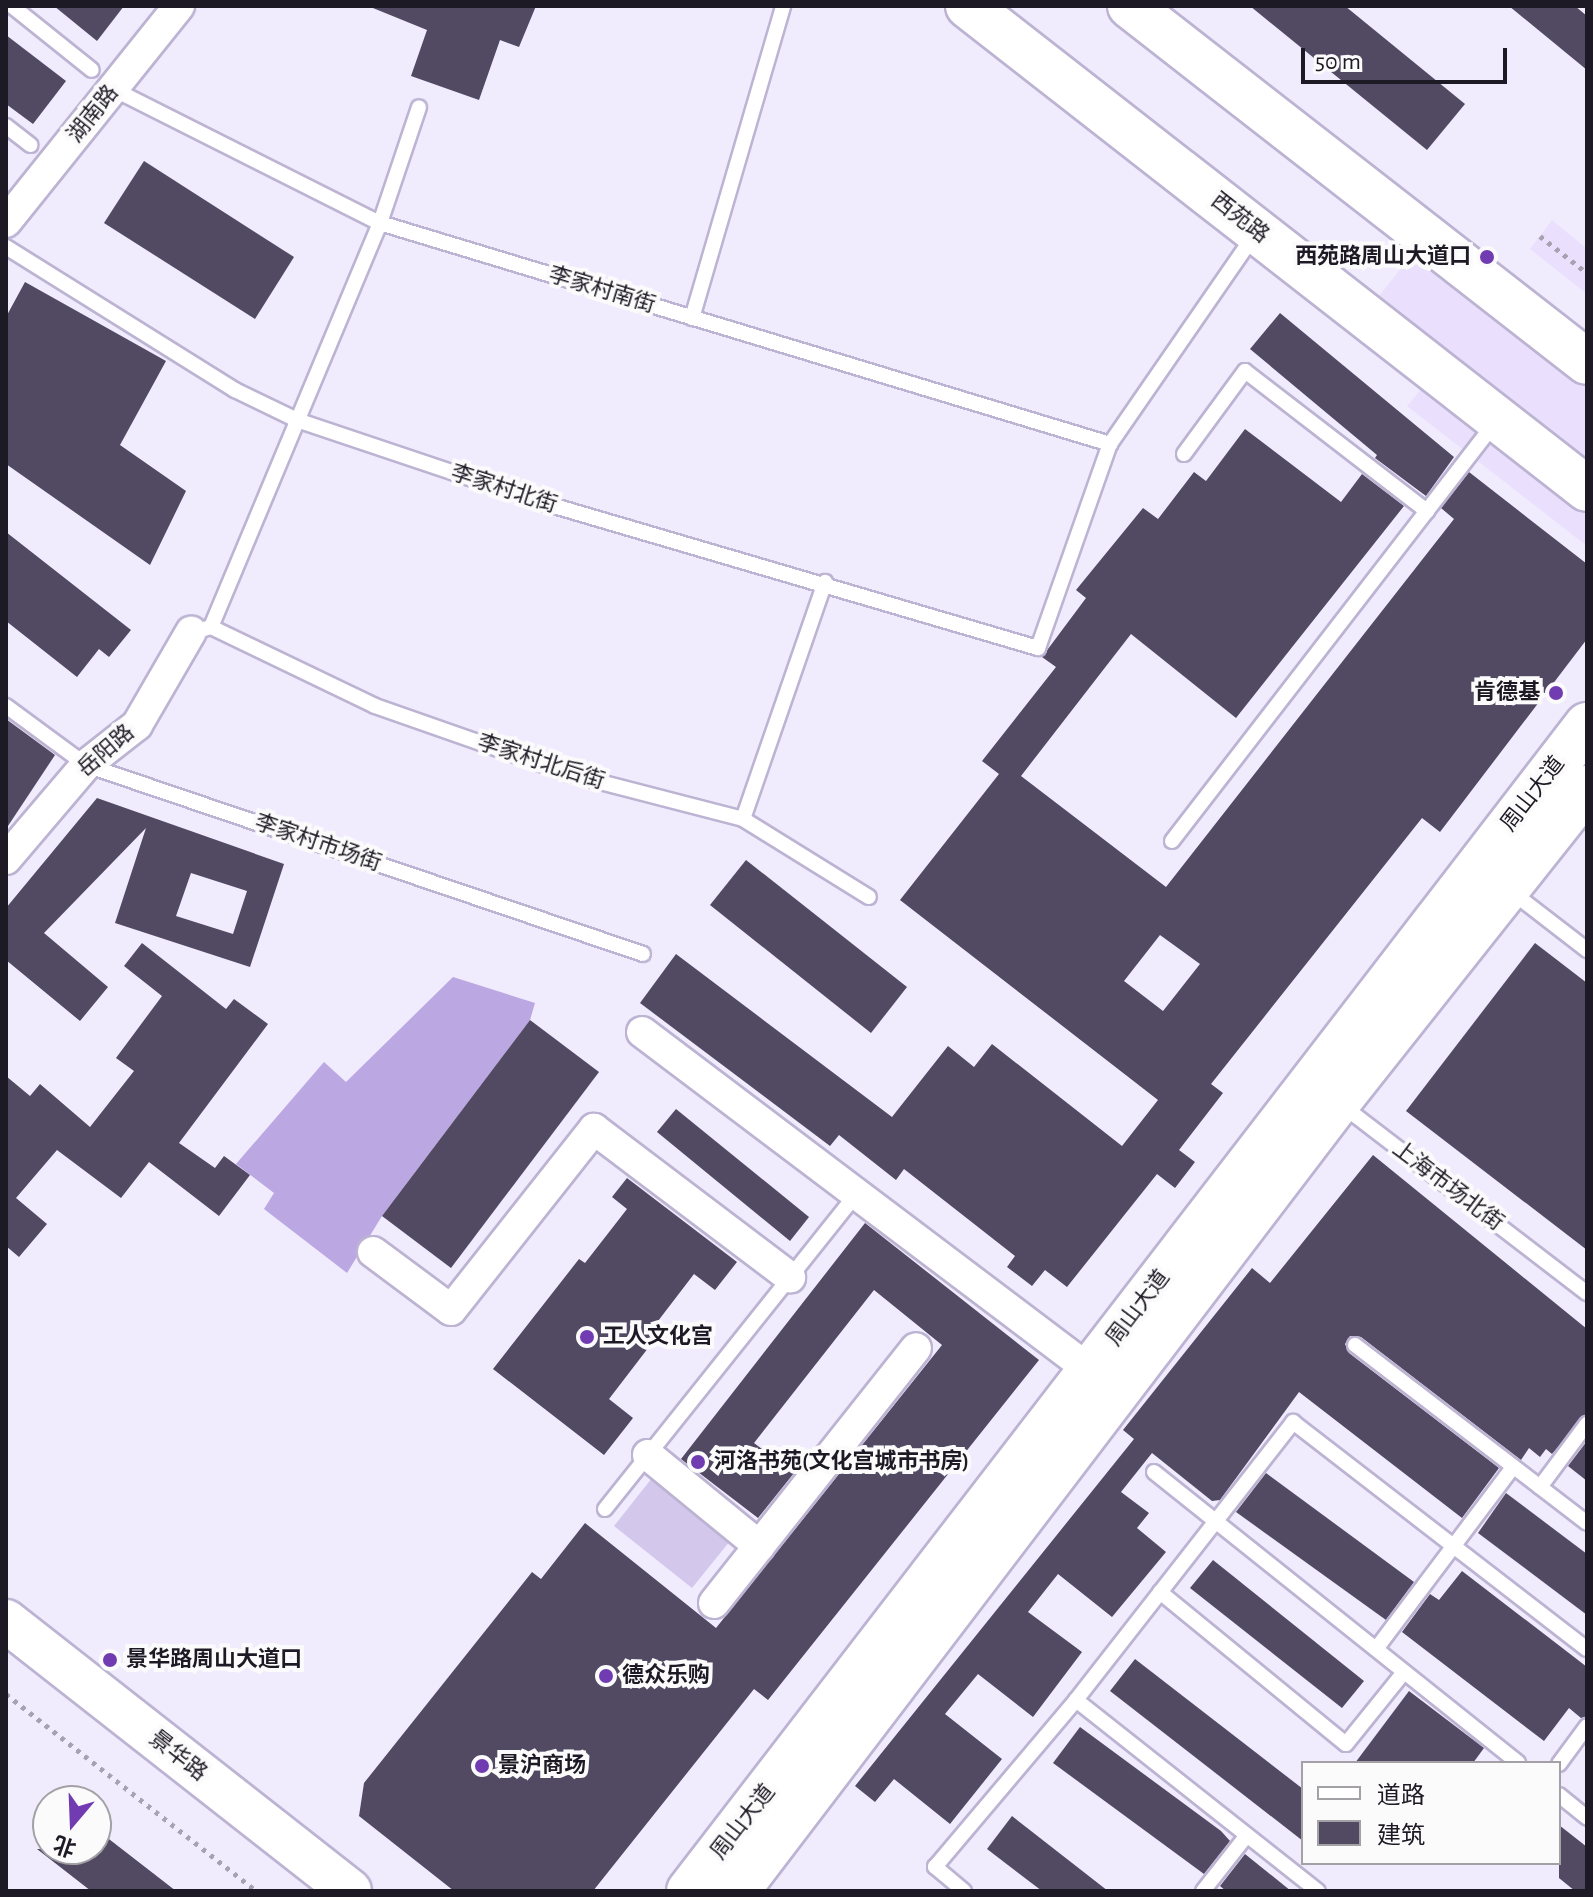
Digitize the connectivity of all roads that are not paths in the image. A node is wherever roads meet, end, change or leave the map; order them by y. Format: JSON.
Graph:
{"nodes":[{"id":1,"x":12,"y":6,"type":"edge"},
{"id":2,"x":179,"y":6,"type":"edge"},
{"id":3,"x":783,"y":6,"type":"edge"},
{"id":4,"x":968,"y":6,"type":"edge"},
{"id":5,"x":1130,"y":6,"type":"edge"},
{"id":6,"x":102,"y":79,"type":"junction"},
{"id":7,"x":419,"y":107,"type":"dead end"},
{"id":8,"x":6,"y":126,"type":"edge"},
{"id":9,"x":30,"y":145,"type":"dead end"},
{"id":10,"x":6,"y":222,"type":"edge"},
{"id":11,"x":380,"y":223,"type":"junction"},
{"id":12,"x":1257,"y":231,"type":"junction"},
{"id":13,"x":6,"y":247,"type":"edge"},
{"id":14,"x":692,"y":318,"type":"junction"},
{"id":15,"x":1587,"y":362,"type":"edge"},
{"id":16,"x":1499,"y":418,"type":"junction"},
{"id":17,"x":297,"y":420,"type":"junction"},
{"id":18,"x":1110,"y":444,"type":"junction"},
{"id":19,"x":1184,"y":454,"type":"dead end"},
{"id":20,"x":1587,"y":489,"type":"edge"},
{"id":21,"x":1427,"y":511,"type":"junction"},
{"id":22,"x":825,"y":582,"type":"junction"},
{"id":23,"x":201,"y":630,"type":"junction"},
{"id":24,"x":6,"y":706,"type":"edge"},
{"id":25,"x":1587,"y":725,"type":"edge"},
{"id":26,"x":86,"y":765,"type":"junction"},
{"id":27,"x":1587,"y":788,"type":"edge"},
{"id":28,"x":743,"y":819,"type":"junction"},
{"id":29,"x":1172,"y":841,"type":"dead end"},
{"id":30,"x":6,"y":859,"type":"edge"},
{"id":31,"x":1492,"y":876,"type":"junction"},
{"id":32,"x":869,"y":897,"type":"dead end"},
{"id":33,"x":1587,"y":950,"type":"edge"},
{"id":34,"x":643,"y":954,"type":"dead end"},
{"id":35,"x":642,"y":1032,"type":"dead end"},
{"id":36,"x":1324,"y":1091,"type":"junction"},
{"id":37,"x":857,"y":1193,"type":"junction"},
{"id":38,"x":373,"y":1252,"type":"dead end"},
{"id":39,"x":790,"y":1277,"type":"junction"},
{"id":40,"x":1587,"y":1293,"type":"edge"},
{"id":41,"x":1355,"y":1345,"type":"dead end"},
{"id":42,"x":916,"y":1348,"type":"dead end"},
{"id":43,"x":1091,"y":1371,"type":"junction"},
{"id":44,"x":1587,"y":1424,"type":"edge"},
{"id":45,"x":648,"y":1455,"type":"junction"},
{"id":46,"x":1513,"y":1467,"type":"junction"},
{"id":47,"x":1154,"y":1472,"type":"dead end"},
{"id":48,"x":1540,"y":1487,"type":"junction"},
{"id":49,"x":605,"y":1509,"type":"dead end"},
{"id":50,"x":1215,"y":1521,"type":"junction"},
{"id":51,"x":1587,"y":1523,"type":"edge"},
{"id":52,"x":759,"y":1546,"type":"junction"},
{"id":53,"x":1453,"y":1546,"type":"junction"},
{"id":54,"x":1160,"y":1592,"type":"junction"},
{"id":55,"x":714,"y":1603,"type":"dead end"},
{"id":56,"x":6,"y":1621,"type":"edge"},
{"id":57,"x":1376,"y":1649,"type":"junction"},
{"id":58,"x":1587,"y":1649,"type":"edge"},
{"id":59,"x":6,"y":1655,"type":"edge"},
{"id":60,"x":1404,"y":1672,"type":"junction"},
{"id":61,"x":1076,"y":1700,"type":"junction"},
{"id":62,"x":1587,"y":1726,"type":"edge"},
{"id":63,"x":1515,"y":1761,"type":"edge"},
{"id":64,"x":1561,"y":1761,"type":"edge"},
{"id":65,"x":1561,"y":1797,"type":"edge"},
{"id":66,"x":1587,"y":1818,"type":"edge"},
{"id":67,"x":1247,"y":1835,"type":"junction"},
{"id":68,"x":304,"y":1891,"type":"edge"},
{"id":69,"x":350,"y":1891,"type":"edge"},
{"id":70,"x":689,"y":1891,"type":"edge"},
{"id":71,"x":737,"y":1891,"type":"edge"},
{"id":72,"x":964,"y":1891,"type":"edge"},
{"id":73,"x":1203,"y":1891,"type":"edge"},
{"id":74,"x":1318,"y":1891,"type":"edge"}],
"edges":[{"from":1,"to":6,"type":"lane","name":"李家村南街"},
{"from":2,"to":6,"type":"street","name":"湖南路"},
{"from":3,"to":14,"type":"lane"},
{"from":4,"to":12,"type":"main road","name":"西苑路"},
{"from":5,"to":15,"type":"main road"},
{"from":6,"to":10,"type":"street","name":"湖南路"},
{"from":6,"to":11,"type":"lane","name":"李家村南街"},
{"from":7,"to":11,"type":"lane"},
{"from":8,"to":9,"type":"lane"},
{"from":11,"to":14,"type":"lane","name":"李家村南街"},
{"from":11,"to":17,"type":"lane"},
{"from":12,"to":16,"type":"main road","name":"西苑路"},
{"from":12,"to":18,"type":"lane"},
{"from":13,"to":17,"type":"lane","name":"李家村北街"},
{"from":14,"to":18,"type":"lane","name":"李家村南街"},
{"from":16,"to":20,"type":"main road","name":"西苑路"},
{"from":16,"to":21,"type":"lane"},
{"from":17,"to":22,"type":"lane","name":"李家村北街"},
{"from":17,"to":23,"type":"lane"},
{"from":18,"to":22,"type":"lane","name":"李家村北街"},
{"from":19,"to":21,"type":"lane"},
{"from":21,"to":29,"type":"lane"},
{"from":22,"to":28,"type":"lane"},
{"from":23,"to":26,"type":"street","name":"岳阳路"},
{"from":23,"to":28,"type":"lane","name":"李家村北后街"},
{"from":24,"to":26,"type":"lane","name":"李家村市场街"},
{"from":25,"to":31,"type":"main road","name":"周山大道"},
{"from":26,"to":30,"type":"street","name":"岳阳路"},
{"from":26,"to":34,"type":"lane","name":"李家村市场街"},
{"from":27,"to":31,"type":"main road","name":"周山大道"},
{"from":28,"to":32,"type":"lane","name":"李家村北后街"},
{"from":31,"to":33,"type":"lane"},
{"from":31,"to":36,"type":"main road","name":"周山大道"},
{"from":35,"to":37,"type":"street"},
{"from":36,"to":40,"type":"lane","name":"上海市场北街"},
{"from":36,"to":43,"type":"main road","name":"周山大道"},
{"from":36,"to":71,"type":"main road","name":"周山大道"},
{"from":37,"to":39,"type":"lane"},
{"from":37,"to":43,"type":"street"},
{"from":38,"to":39,"type":"street"},
{"from":39,"to":45,"type":"lane"},
{"from":41,"to":46,"type":"lane"},
{"from":42,"to":52,"type":"street"},
{"from":43,"to":70,"type":"main road","name":"周山大道"},
{"from":44,"to":48,"type":"lane"},
{"from":45,"to":49,"type":"lane"},
{"from":45,"to":52,"type":"street"},
{"from":46,"to":48,"type":"lane"},
{"from":46,"to":53,"type":"lane"},
{"from":47,"to":50,"type":"lane"},
{"from":48,"to":51,"type":"lane"},
{"from":50,"to":53,"type":"lane"},
{"from":50,"to":54,"type":"lane"},
{"from":50,"to":57,"type":"lane"},
{"from":52,"to":55,"type":"street"},
{"from":53,"to":57,"type":"lane"},
{"from":53,"to":58,"type":"lane"},
{"from":54,"to":60,"type":"lane"},
{"from":54,"to":61,"type":"lane"},
{"from":56,"to":69,"type":"main road","name":"景华路"},
{"from":57,"to":60,"type":"lane"},
{"from":59,"to":68,"type":"main road","name":"景华路"},
{"from":60,"to":63,"type":"lane"},
{"from":61,"to":67,"type":"lane"},
{"from":61,"to":72,"type":"lane"},
{"from":62,"to":64,"type":"lane"},
{"from":65,"to":66,"type":"lane"},
{"from":67,"to":73,"type":"lane"},
{"from":67,"to":74,"type":"lane"}]}
